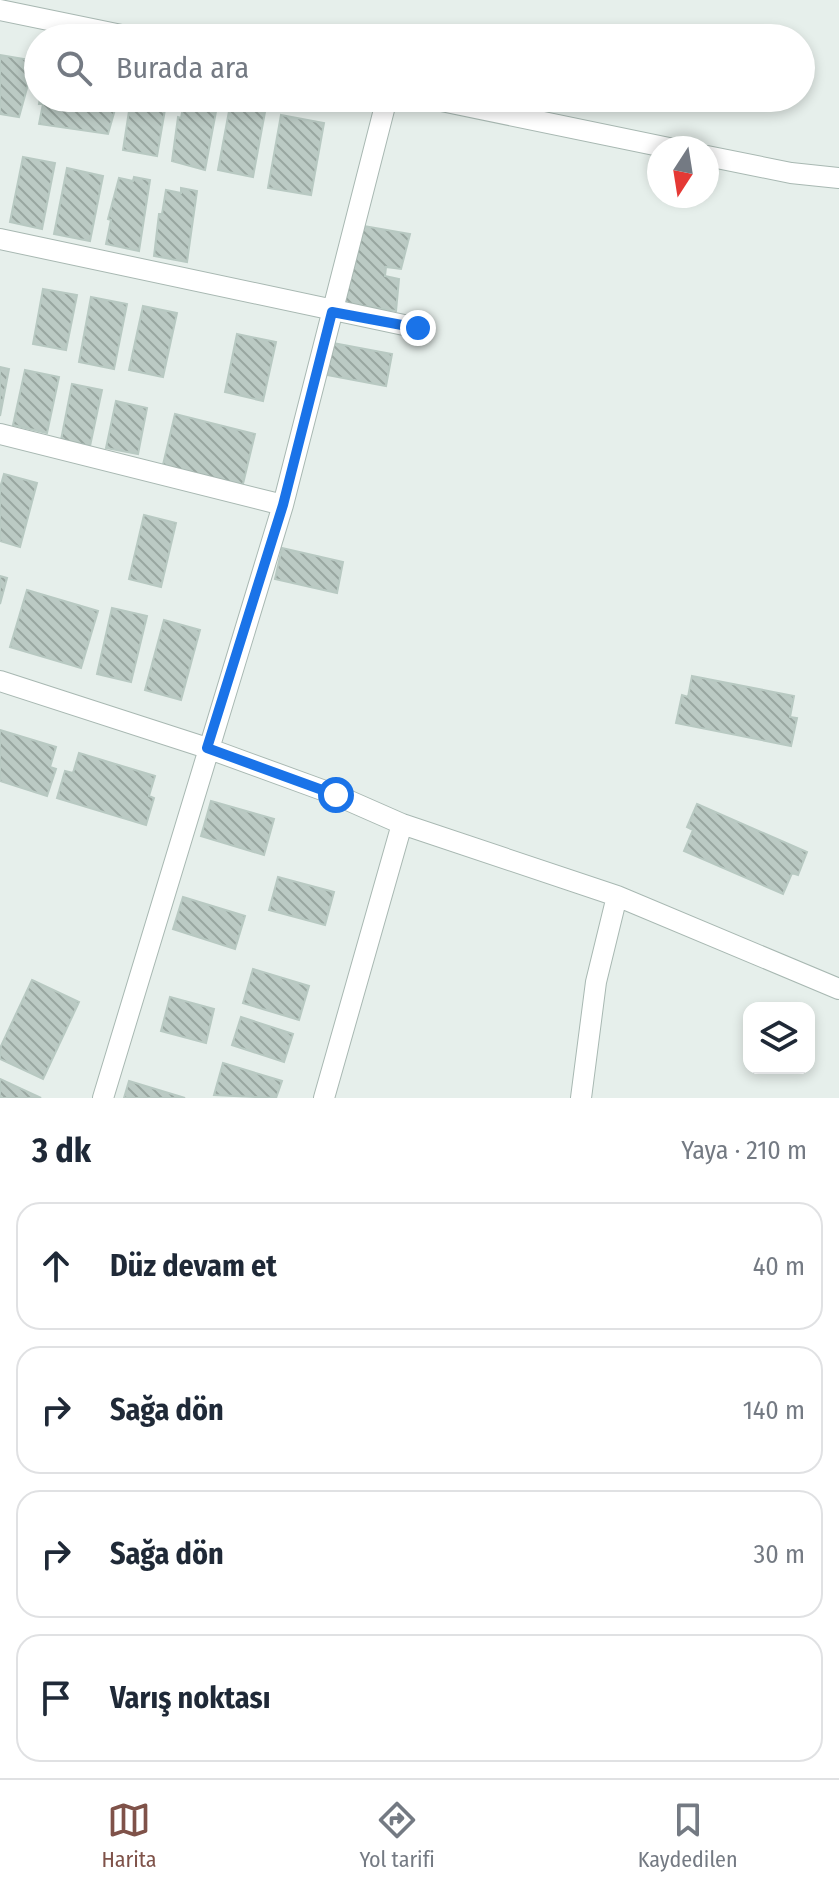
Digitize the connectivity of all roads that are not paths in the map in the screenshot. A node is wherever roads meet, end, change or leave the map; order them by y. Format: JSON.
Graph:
{"nodes":[{"id":1,"x":0,"y":10,"type":"edge"},
{"id":2,"x":68,"y":24,"type":"edge"},
{"id":3,"x":383,"y":112,"type":"edge"},
{"id":4,"x":495,"y":112,"type":"edge"},
{"id":5,"x":647,"y":143,"type":"edge"},
{"id":6,"x":719,"y":158,"type":"edge"},
{"id":7,"x":839,"y":178,"type":"edge"},
{"id":8,"x":0,"y":239,"type":"edge"},
{"id":9,"x":332,"y":312,"type":"junction"},
{"id":10,"x":418,"y":328,"type":"dead end"},
{"id":11,"x":0,"y":434,"type":"edge"},
{"id":12,"x":283,"y":505,"type":"junction"},
{"id":13,"x":0,"y":681,"type":"edge"},
{"id":14,"x":207,"y":748,"type":"junction"},
{"id":15,"x":402,"y":824,"type":"junction"},
{"id":16,"x":617,"y":896,"type":"junction"},
{"id":17,"x":839,"y":989,"type":"edge"},
{"id":18,"x":103,"y":1098,"type":"edge"},
{"id":19,"x":324,"y":1098,"type":"edge"},
{"id":20,"x":581,"y":1098,"type":"edge"}],
"edges":[{"from":1,"to":2,"type":"street"},
{"from":3,"to":9,"type":"street"},
{"from":4,"to":5,"type":"street"},
{"from":6,"to":7,"type":"street"},
{"from":8,"to":9,"type":"street"},
{"from":9,"to":10,"type":"street"},
{"from":9,"to":12,"type":"street"},
{"from":11,"to":12,"type":"street"},
{"from":12,"to":14,"type":"street"},
{"from":13,"to":14,"type":"street"},
{"from":14,"to":15,"type":"street"},
{"from":14,"to":18,"type":"street"},
{"from":15,"to":16,"type":"street"},
{"from":15,"to":19,"type":"street"},
{"from":16,"to":17,"type":"street"},
{"from":16,"to":20,"type":"street"}]}
